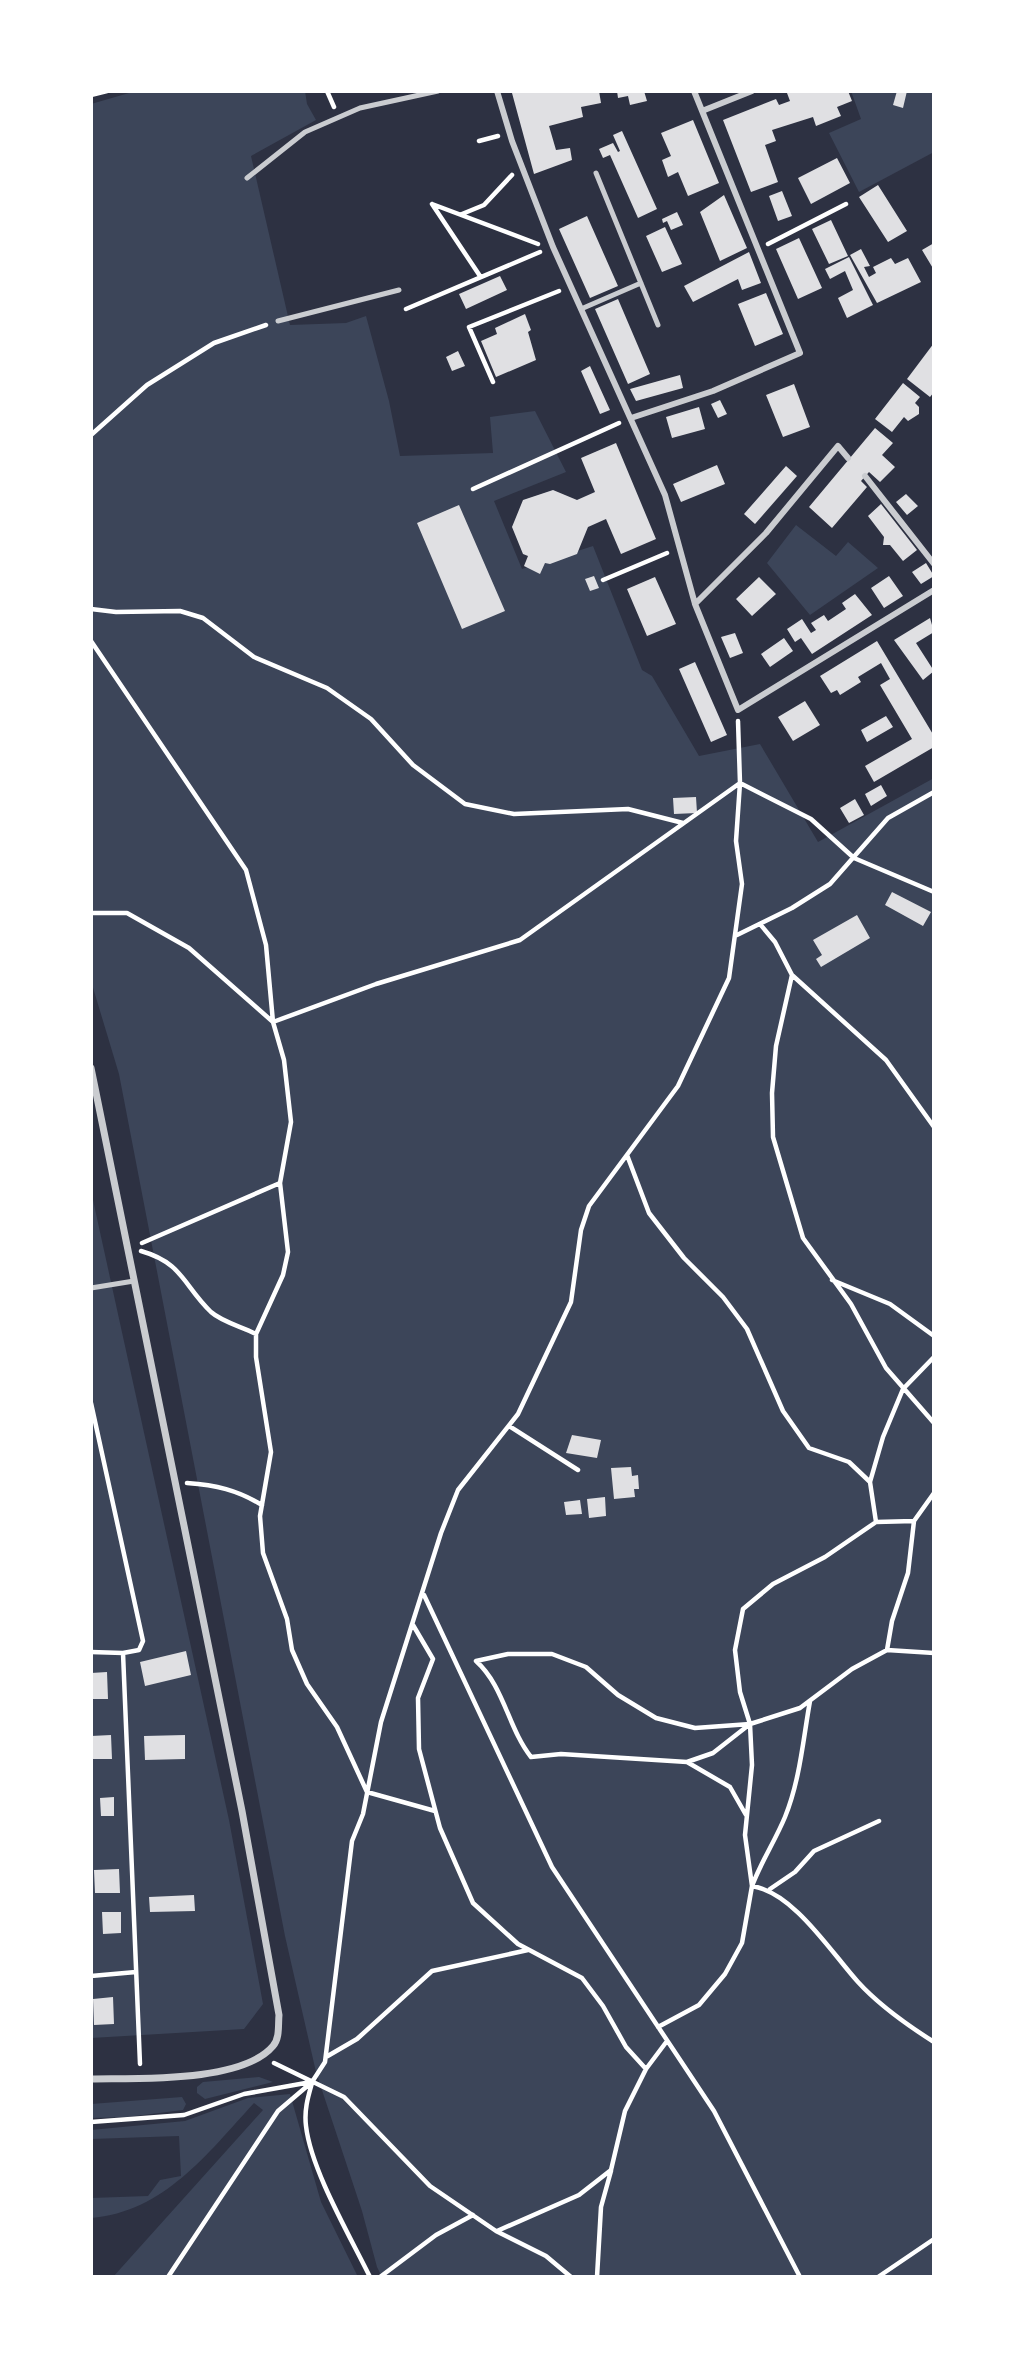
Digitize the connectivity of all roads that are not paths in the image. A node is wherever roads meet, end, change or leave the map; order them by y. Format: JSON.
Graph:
{"nodes":[{"id":1,"x":438,"y":91,"type":"edge"},
{"id":2,"x":497,"y":91,"type":"edge"},
{"id":3,"x":694,"y":91,"type":"edge"},
{"id":4,"x":752,"y":91,"type":"edge"},
{"id":5,"x":702,"y":111,"type":"junction"},
{"id":6,"x":596,"y":173,"type":"dead end"},
{"id":7,"x":247,"y":178,"type":"dead end"},
{"id":8,"x":641,"y":283,"type":"junction"},
{"id":9,"x":399,"y":290,"type":"dead end"},
{"id":10,"x":581,"y":309,"type":"junction"},
{"id":11,"x":278,"y":321,"type":"road end"},
{"id":12,"x":658,"y":325,"type":"dead end"},
{"id":13,"x":631,"y":418,"type":"junction"},
{"id":14,"x":848,"y":458,"type":"dead end"},
{"id":15,"x":865,"y":476,"type":"dead end"},
{"id":16,"x":934,"y":564,"type":"edge"},
{"id":17,"x":934,"y":590,"type":"edge"},
{"id":18,"x":695,"y":604,"type":"junction"},
{"id":19,"x":91,"y":1068,"type":"edge"},
{"id":20,"x":134,"y":1281,"type":"junction"},
{"id":21,"x":91,"y":1288,"type":"edge"},
{"id":22,"x":91,"y":2079,"type":"edge"}],
"edges":[{"from":1,"to":7,"type":"lane"},
{"from":2,"to":10,"type":"street"},
{"from":3,"to":5,"type":"street"},
{"from":4,"to":5,"type":"street"},
{"from":5,"to":13,"type":"street"},
{"from":6,"to":8,"type":"lane"},
{"from":8,"to":10,"type":"lane"},
{"from":8,"to":12,"type":"lane"},
{"from":9,"to":11,"type":"lane"},
{"from":10,"to":13,"type":"street"},
{"from":13,"to":18,"type":"street"},
{"from":14,"to":18,"type":"street"},
{"from":15,"to":16,"type":"street"},
{"from":17,"to":18,"type":"street"},
{"from":19,"to":20,"type":"street"},
{"from":20,"to":21,"type":"lane"},
{"from":20,"to":22,"type":"street"}]}
